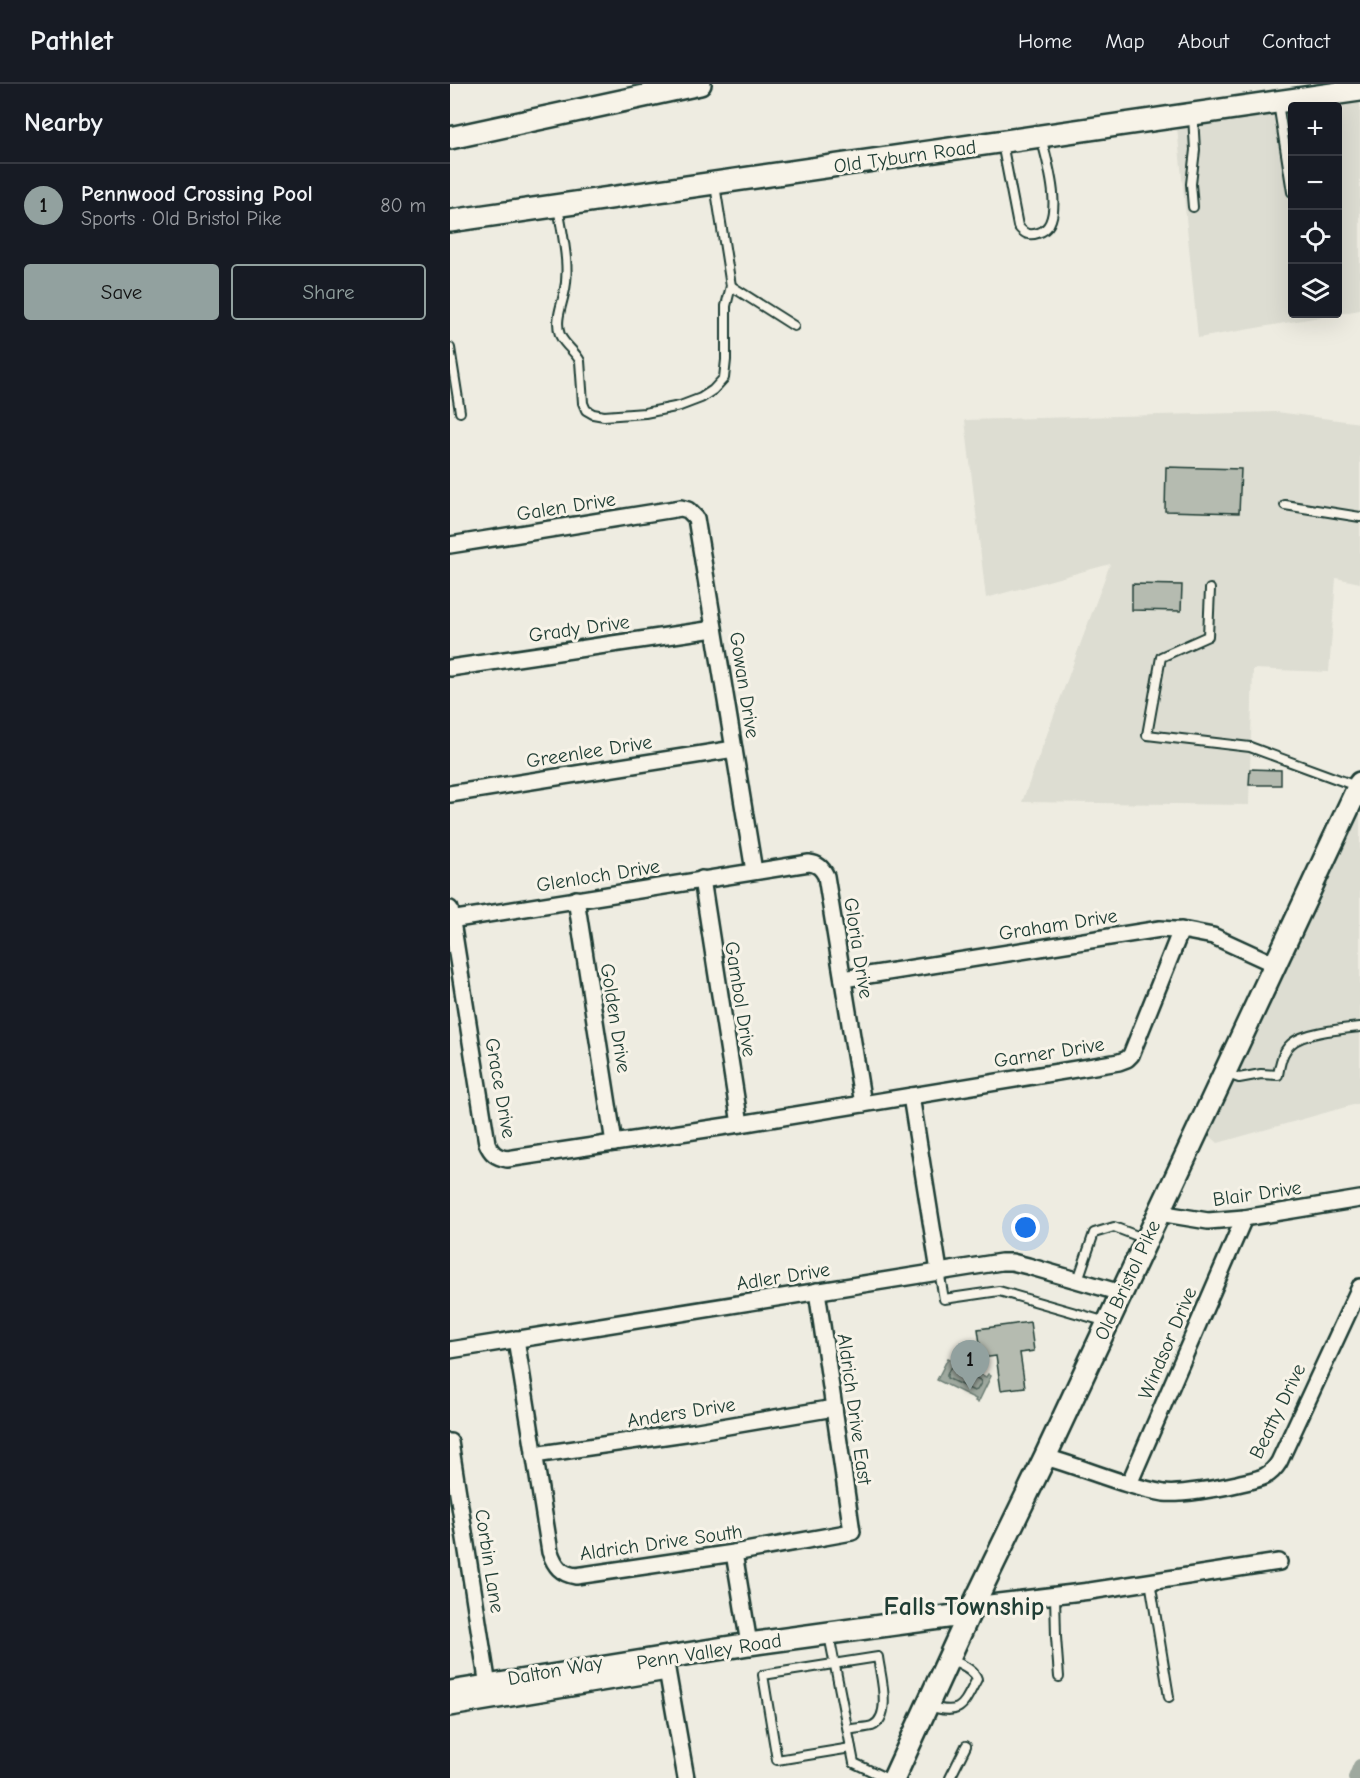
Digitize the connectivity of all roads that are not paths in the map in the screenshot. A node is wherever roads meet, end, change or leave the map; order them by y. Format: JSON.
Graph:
{"nodes":[{"id":1,"x":700,"y":84,"type":"edge"},
{"id":2,"x":1360,"y":93,"type":"edge"},
{"id":3,"x":1278,"y":102,"type":"junction"},
{"id":4,"x":1193,"y":113,"type":"junction"},
{"id":5,"x":1041,"y":135,"type":"junction"},
{"id":6,"x":450,"y":138,"type":"edge"},
{"id":7,"x":1002,"y":141,"type":"junction"},
{"id":8,"x":1288,"y":162,"type":"edge"},
{"id":9,"x":714,"y":183,"type":"junction"},
{"id":10,"x":557,"y":205,"type":"junction"},
{"id":11,"x":1194,"y":207,"type":"dead end"},
{"id":12,"x":450,"y":221,"type":"edge"},
{"id":13,"x":731,"y":286,"type":"junction"},
{"id":14,"x":794,"y":326,"type":"dead end"},
{"id":15,"x":450,"y":348,"type":"edge"},
{"id":16,"x":460,"y":412,"type":"dead end"},
{"id":17,"x":1285,"y":505,"type":"dead end"},
{"id":18,"x":688,"y":510,"type":"joint"},
{"id":19,"x":1360,"y":517,"type":"edge"},
{"id":20,"x":450,"y":545,"type":"edge"},
{"id":21,"x":1210,"y":589,"type":"dead end"},
{"id":22,"x":714,"y":629,"type":"junction"},
{"id":23,"x":450,"y":668,"type":"edge"},
{"id":24,"x":734,"y":749,"type":"junction"},
{"id":25,"x":1359,"y":785,"type":"edge"},
{"id":26,"x":450,"y":794,"type":"edge"},
{"id":27,"x":754,"y":871,"type":"junction"},
{"id":28,"x":702,"y":879,"type":"junction"},
{"id":29,"x":576,"y":899,"type":"junction"},
{"id":30,"x":451,"y":916,"type":"edge"},
{"id":31,"x":1180,"y":930,"type":"junction"},
{"id":32,"x":1274,"y":964,"type":"junction"},
{"id":33,"x":843,"y":979,"type":"junction"},
{"id":34,"x":1360,"y":1027,"type":"edge"},
{"id":35,"x":1224,"y":1073,"type":"junction"},
{"id":36,"x":911,"y":1096,"type":"junction"},
{"id":37,"x":863,"y":1104,"type":"junction"},
{"id":38,"x":740,"y":1124,"type":"junction"},
{"id":39,"x":614,"y":1143,"type":"junction"},
{"id":40,"x":1360,"y":1199,"type":"edge"},
{"id":41,"x":1159,"y":1213,"type":"junction"},
{"id":42,"x":1244,"y":1218,"type":"junction"},
{"id":43,"x":1146,"y":1239,"type":"junction"},
{"id":44,"x":939,"y":1271,"type":"junction"},
{"id":45,"x":1077,"y":1280,"type":"junction"},
{"id":46,"x":1360,"y":1287,"type":"edge"},
{"id":47,"x":817,"y":1291,"type":"junction"},
{"id":48,"x":1121,"y":1293,"type":"junction"},
{"id":49,"x":1107,"y":1322,"type":"junction"},
{"id":50,"x":516,"y":1339,"type":"junction"},
{"id":51,"x":450,"y":1350,"type":"edge"},
{"id":52,"x":834,"y":1408,"type":"junction"},
{"id":53,"x":450,"y":1444,"type":"edge"},
{"id":54,"x":534,"y":1455,"type":"junction"},
{"id":55,"x":1046,"y":1457,"type":"junction"},
{"id":56,"x":1129,"y":1484,"type":"junction"},
{"id":57,"x":852,"y":1532,"type":"joint"},
{"id":58,"x":734,"y":1553,"type":"junction"},
{"id":59,"x":1280,"y":1562,"type":"dead end"},
{"id":60,"x":1150,"y":1581,"type":"junction"},
{"id":61,"x":1055,"y":1595,"type":"junction"},
{"id":62,"x":971,"y":1610,"type":"junction"},
{"id":63,"x":829,"y":1634,"type":"junction"},
{"id":64,"x":749,"y":1644,"type":"junction"},
{"id":65,"x":949,"y":1658,"type":"junction"},
{"id":66,"x":835,"y":1664,"type":"junction"},
{"id":67,"x":666,"y":1665,"type":"junction"},
{"id":68,"x":1059,"y":1677,"type":"dead end"},
{"id":69,"x":488,"y":1686,"type":"junction"},
{"id":70,"x":450,"y":1692,"type":"edge"},
{"id":71,"x":1169,"y":1697,"type":"dead end"},
{"id":72,"x":927,"y":1706,"type":"junction"},
{"id":73,"x":848,"y":1730,"type":"junction"},
{"id":74,"x":966,"y":1746,"type":"dead end"},
{"id":75,"x":851,"y":1748,"type":"junction"},
{"id":76,"x":686,"y":1778,"type":"edge"},
{"id":77,"x":886,"y":1778,"type":"edge"},
{"id":78,"x":894,"y":1778,"type":"edge"},
{"id":79,"x":950,"y":1778,"type":"edge"}],
"edges":[{"from":1,"to":6,"type":"main road"},
{"from":2,"to":3,"type":"main road","name":"Old Tyburn Road"},
{"from":3,"to":4,"type":"main road","name":"Old Tyburn Road"},
{"from":3,"to":8,"type":"lane"},
{"from":4,"to":5,"type":"main road","name":"Old Tyburn Road"},
{"from":4,"to":11,"type":"lane"},
{"from":5,"to":7,"type":"main road","name":"Old Tyburn Road"},
{"from":5,"to":7,"type":"lane"},
{"from":7,"to":9,"type":"main road","name":"Old Tyburn Road"},
{"from":9,"to":10,"type":"main road","name":"Old Tyburn Road"},
{"from":9,"to":13,"type":"lane"},
{"from":10,"to":12,"type":"main road","name":"Old Tyburn Road"},
{"from":10,"to":13,"type":"lane"},
{"from":13,"to":14,"type":"lane"},
{"from":15,"to":16,"type":"lane"},
{"from":17,"to":19,"type":"lane"},
{"from":18,"to":20,"type":"street","name":"Galen Drive"},
{"from":18,"to":22,"type":"street","name":"Gowan Drive"},
{"from":21,"to":25,"type":"lane"},
{"from":22,"to":23,"type":"street","name":"Grady Drive"},
{"from":22,"to":24,"type":"street","name":"Gowan Drive"},
{"from":24,"to":26,"type":"street","name":"Greenlee Drive"},
{"from":24,"to":27,"type":"street","name":"Gowan Drive"},
{"from":25,"to":32,"type":"main road","name":"Old Bristol Pike"},
{"from":27,"to":28,"type":"street","name":"Glenloch Drive"},
{"from":27,"to":33,"type":"street","name":"Gloria Drive"},
{"from":28,"to":29,"type":"street","name":"Glenloch Drive"},
{"from":28,"to":38,"type":"street","name":"Gambol Drive"},
{"from":29,"to":30,"type":"street","name":"Glenloch Drive"},
{"from":29,"to":39,"type":"street","name":"Golden Drive"},
{"from":30,"to":39,"type":"street","name":"Grace Drive"},
{"from":31,"to":32,"type":"street","name":"Graham Drive"},
{"from":31,"to":33,"type":"street","name":"Graham Drive"},
{"from":31,"to":36,"type":"street","name":"Garner Drive"},
{"from":32,"to":35,"type":"main road","name":"Old Bristol Pike"},
{"from":33,"to":37,"type":"street","name":"Gloria Drive"},
{"from":34,"to":35,"type":"lane"},
{"from":35,"to":41,"type":"main road","name":"Old Bristol Pike"},
{"from":36,"to":37,"type":"street","name":"Garner Drive"},
{"from":36,"to":44,"type":"street"},
{"from":37,"to":38,"type":"street","name":"Garner Drive"},
{"from":38,"to":39,"type":"street","name":"Garner Drive"},
{"from":40,"to":42,"type":"street","name":"Blair Drive"},
{"from":41,"to":42,"type":"street","name":"Blair Drive"},
{"from":41,"to":43,"type":"main road","name":"Old Bristol Pike"},
{"from":42,"to":56,"type":"street","name":"Windsor Drive"},
{"from":43,"to":45,"type":"lane"},
{"from":43,"to":48,"type":"main road","name":"Old Bristol Pike"},
{"from":44,"to":45,"type":"street","name":"Adler Drive"},
{"from":44,"to":47,"type":"street","name":"Adler Drive"},
{"from":44,"to":49,"type":"lane"},
{"from":45,"to":48,"type":"street","name":"Adler Drive"},
{"from":46,"to":56,"type":"street","name":"Beatty Drive"},
{"from":47,"to":50,"type":"street","name":"Adler Drive"},
{"from":47,"to":52,"type":"street","name":"Aldrich Drive East"},
{"from":48,"to":49,"type":"main road","name":"Old Bristol Pike"},
{"from":49,"to":55,"type":"main road","name":"Old Bristol Pike"},
{"from":50,"to":51,"type":"street","name":"Adler Drive"},
{"from":50,"to":54,"type":"street","name":"Aldrich Drive South"},
{"from":52,"to":54,"type":"street","name":"Anders Drive"},
{"from":52,"to":57,"type":"street","name":"Aldrich Drive East"},
{"from":53,"to":69,"type":"street","name":"Corbin Lane"},
{"from":54,"to":58,"type":"street","name":"Aldrich Drive South"},
{"from":55,"to":56,"type":"street","name":"Beatty Drive"},
{"from":55,"to":62,"type":"main road","name":"Old Bristol Pike"},
{"from":57,"to":58,"type":"street","name":"Aldrich Drive South"},
{"from":58,"to":64,"type":"street"},
{"from":59,"to":60,"type":"street","name":"Penn Valley Road"},
{"from":60,"to":61,"type":"street","name":"Penn Valley Road"},
{"from":60,"to":71,"type":"lane"},
{"from":61,"to":62,"type":"street","name":"Penn Valley Road"},
{"from":61,"to":68,"type":"lane"},
{"from":62,"to":63,"type":"main road","name":"Penn Valley Road"},
{"from":62,"to":65,"type":"main road","name":"Old Bristol Pike"},
{"from":63,"to":64,"type":"main road","name":"Penn Valley Road"},
{"from":63,"to":66,"type":"lane"},
{"from":64,"to":67,"type":"main road","name":"Penn Valley Road"},
{"from":65,"to":72,"type":"main road","name":"Old Bristol Pike"},
{"from":65,"to":72,"type":"lane"},
{"from":66,"to":73,"type":"lane"},
{"from":66,"to":73,"type":"lane"},
{"from":66,"to":75,"type":"lane"},
{"from":67,"to":69,"type":"main road","name":"Penn Valley Road"},
{"from":67,"to":70,"type":"street","name":"Dalton Way"},
{"from":67,"to":76,"type":"street"},
{"from":69,"to":70,"type":"main road","name":"Penn Valley Road"},
{"from":72,"to":78,"type":"main road","name":"Old Bristol Pike"},
{"from":73,"to":75,"type":"lane"},
{"from":74,"to":79,"type":"lane"},
{"from":75,"to":77,"type":"lane"}]}
